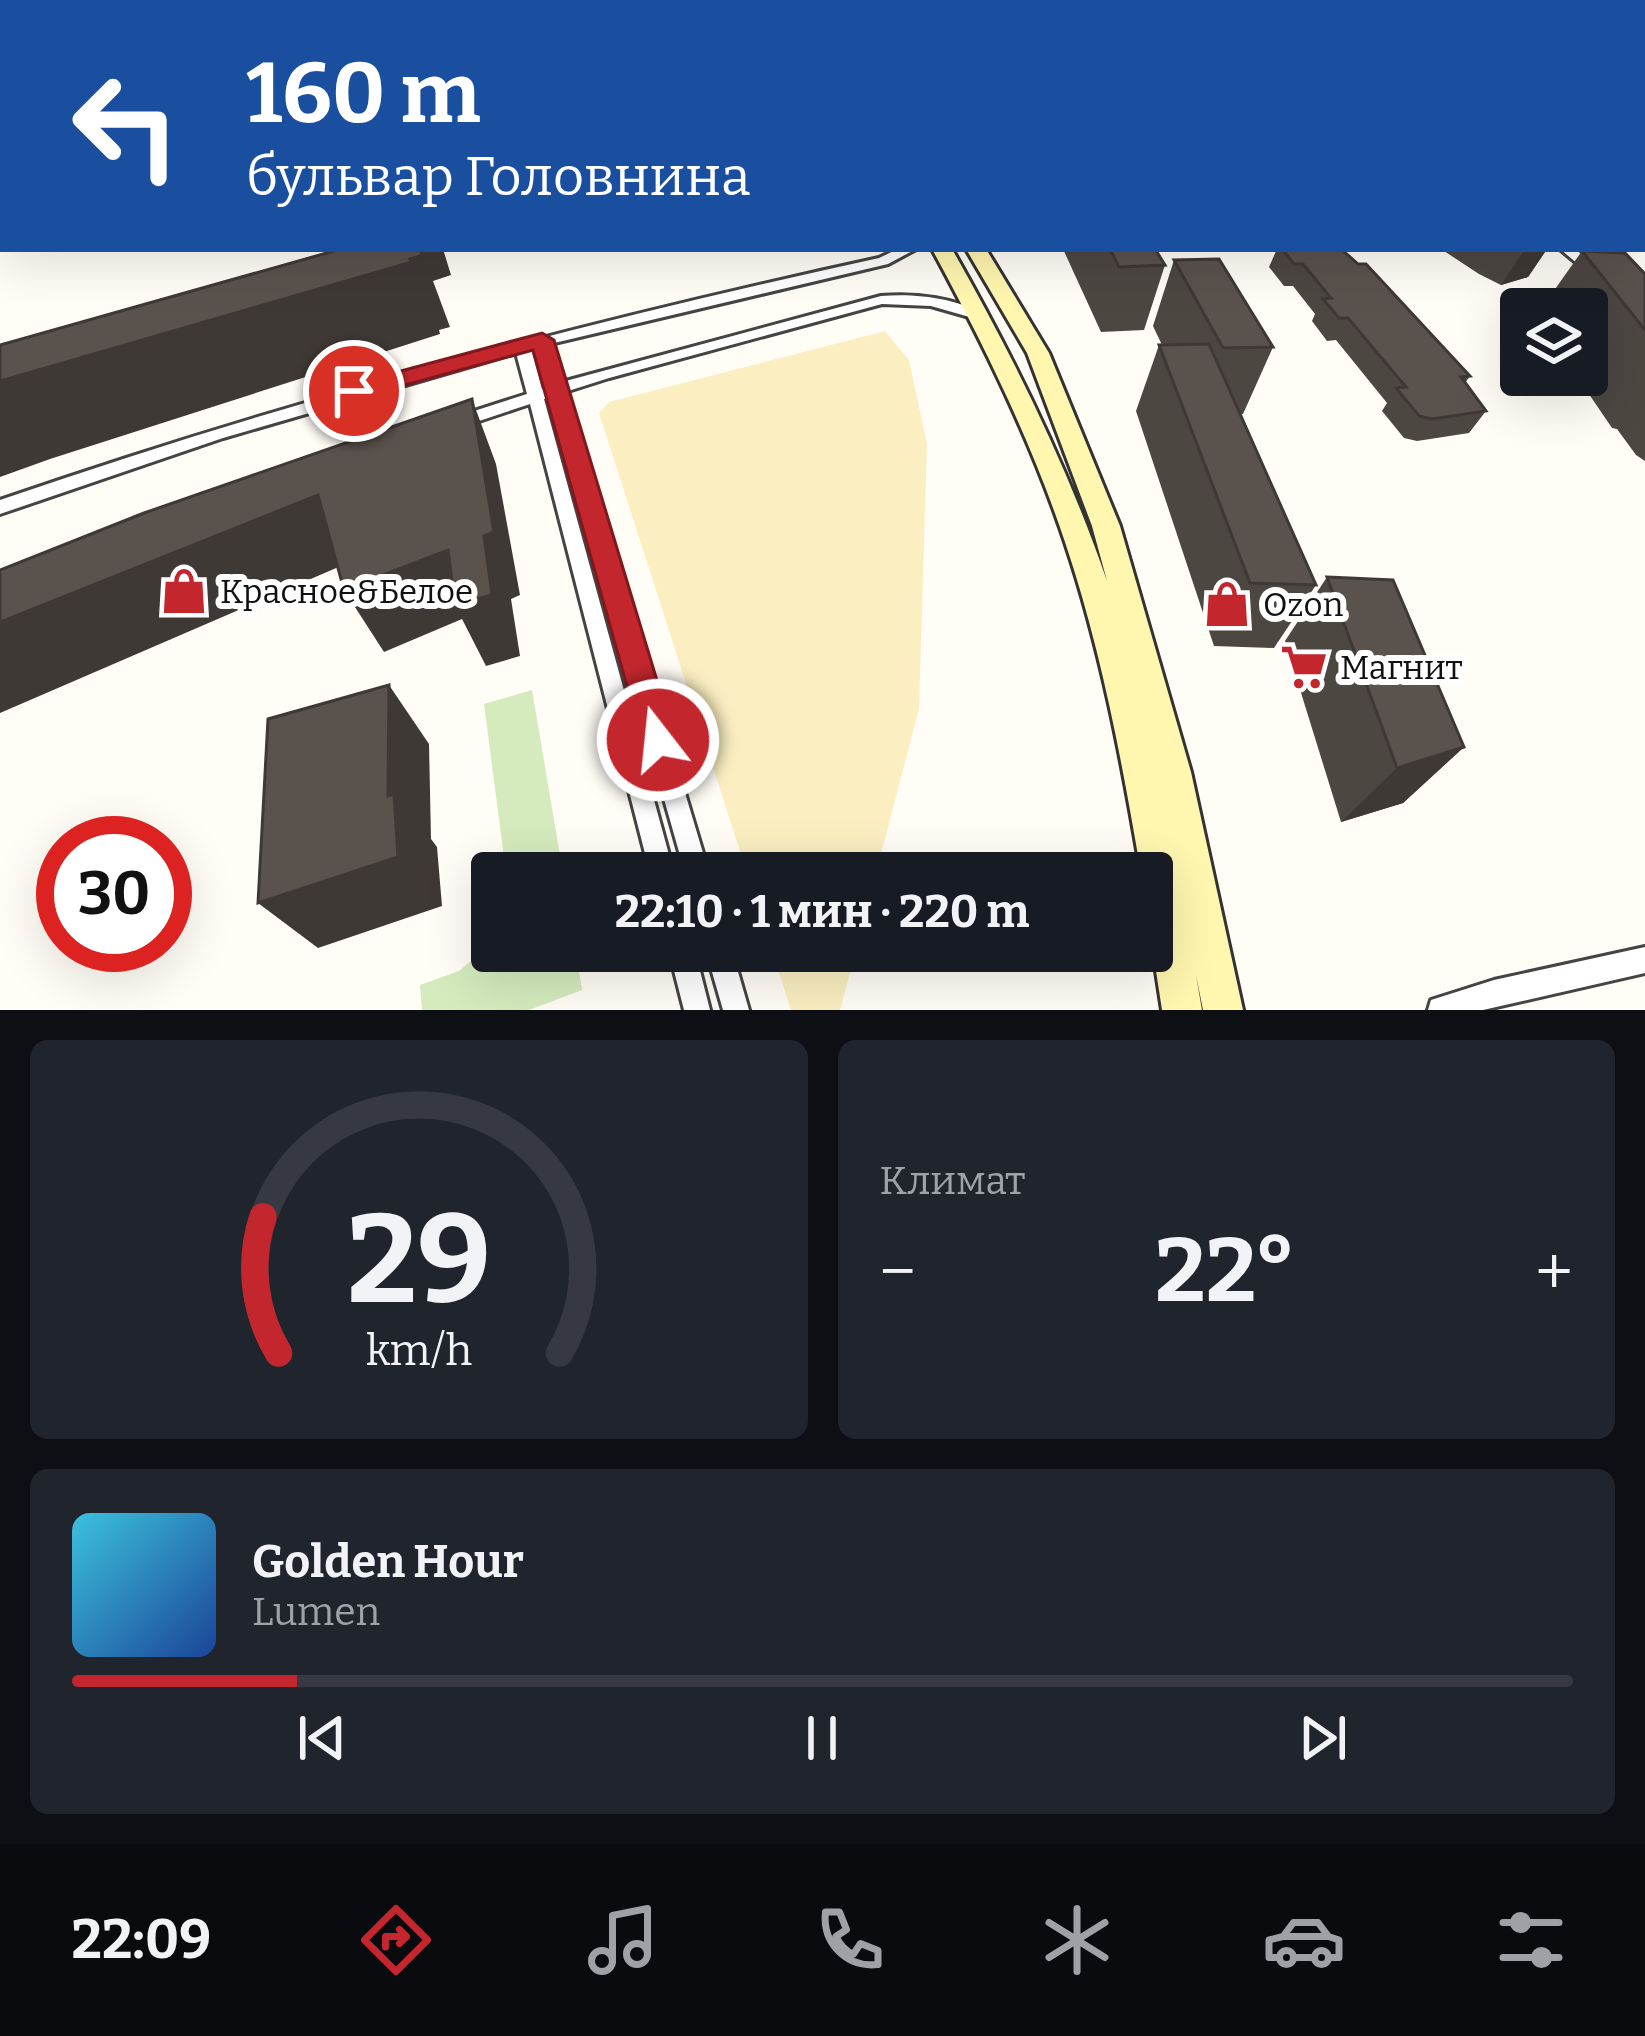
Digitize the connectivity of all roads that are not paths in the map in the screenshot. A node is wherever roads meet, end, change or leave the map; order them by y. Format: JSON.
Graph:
{"nodes":[{"id":1,"x":902,"y":252,"type":"edge"},
{"id":2,"x":944,"y":252,"type":"edge"},
{"id":3,"x":978,"y":252,"type":"edge"},
{"id":4,"x":994,"y":252,"type":"edge"},
{"id":5,"x":1571,"y":252,"type":"edge"},
{"id":6,"x":1614,"y":286,"type":"edge"},
{"id":7,"x":980,"y":316,"type":"junction"},
{"id":8,"x":532,"y":343,"type":"junction"},
{"id":9,"x":1038,"y":353,"type":"junction"},
{"id":10,"x":547,"y":390,"type":"junction"},
{"id":11,"x":440,"y":428,"type":"edge"},
{"id":12,"x":0,"y":507,"type":"edge"},
{"id":13,"x":657,"y":852,"type":"edge"},
{"id":14,"x":690,"y":852,"type":"edge"},
{"id":15,"x":1645,"y":960,"type":"edge"},
{"id":16,"x":687,"y":972,"type":"edge"},
{"id":17,"x":725,"y":972,"type":"edge"},
{"id":18,"x":697,"y":1010,"type":"edge"},
{"id":19,"x":736,"y":1010,"type":"edge"},
{"id":20,"x":1182,"y":1010,"type":"edge"},
{"id":21,"x":1223,"y":1010,"type":"edge"},
{"id":22,"x":1441,"y":1010,"type":"edge"}],
"edges":[{"from":1,"to":8,"type":"street"},
{"from":2,"to":7,"type":"main road"},
{"from":3,"to":9,"type":"main road"},
{"from":4,"to":9,"type":"main road"},
{"from":5,"to":6,"type":"street"},
{"from":7,"to":10,"type":"street"},
{"from":7,"to":20,"type":"main road"},
{"from":8,"to":10,"type":"street"},
{"from":8,"to":12,"type":"street"},
{"from":9,"to":21,"type":"main road"},
{"from":10,"to":11,"type":"street"},
{"from":10,"to":13,"type":"street"},
{"from":10,"to":14,"type":"street"},
{"from":15,"to":22,"type":"street"},
{"from":16,"to":18,"type":"street"},
{"from":17,"to":19,"type":"street"}]}
